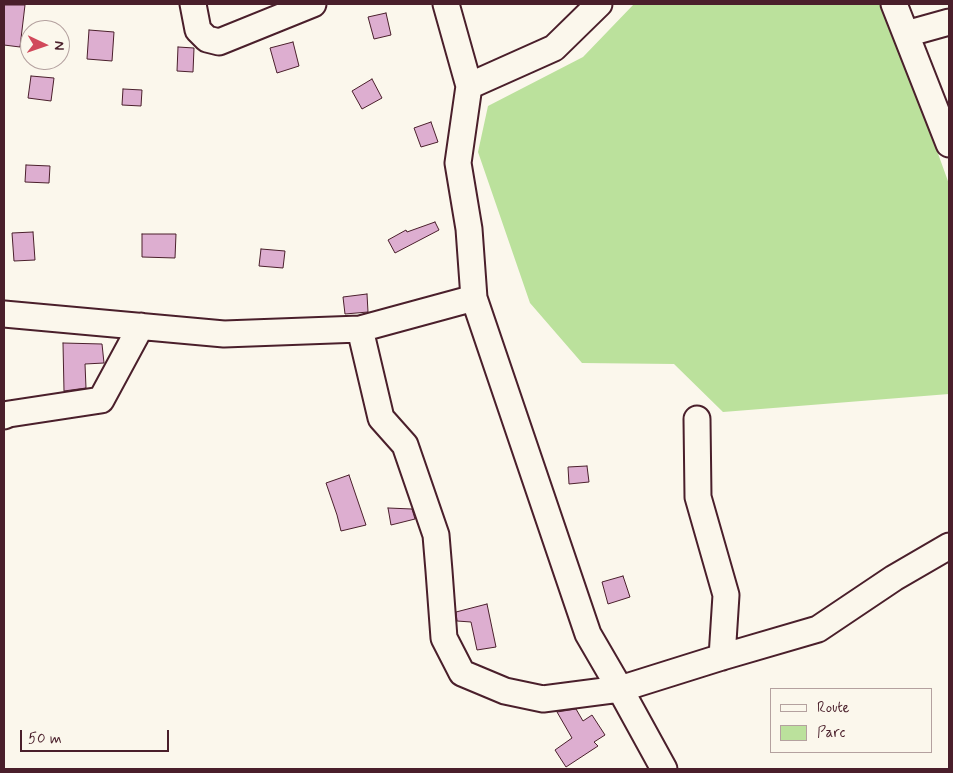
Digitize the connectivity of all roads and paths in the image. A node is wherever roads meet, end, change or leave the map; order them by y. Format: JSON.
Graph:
{"nodes":[{"id":1,"x":193,"y":4,"type":"edge"},
{"id":2,"x":313,"y":4,"type":"edge"},
{"id":3,"x":446,"y":4,"type":"edge"},
{"id":4,"x":599,"y":4,"type":"edge"},
{"id":5,"x":894,"y":4,"type":"edge"},
{"id":6,"x":949,"y":22,"type":"edge"},
{"id":7,"x":906,"y":34,"type":"junction"},
{"id":8,"x":469,"y":86,"type":"junction"},
{"id":9,"x":949,"y":144,"type":"edge"},
{"id":10,"x":474,"y":298,"type":"junction"},
{"id":11,"x":4,"y":314,"type":"edge"},
{"id":12,"x":141,"y":326,"type":"junction"},
{"id":13,"x":360,"y":329,"type":"junction"},
{"id":14,"x":4,"y":416,"type":"edge"},
{"id":15,"x":697,"y":419,"type":"dead end"},
{"id":16,"x":949,"y":546,"type":"edge"},
{"id":17,"x":722,"y":658,"type":"junction"},
{"id":18,"x":620,"y":689,"type":"junction"},
{"id":19,"x":664,"y":769,"type":"edge"}],
"edges":[{"from":1,"to":2,"type":"street"},
{"from":3,"to":8,"type":"street"},
{"from":4,"to":8,"type":"street"},
{"from":5,"to":7,"type":"street"},
{"from":6,"to":7,"type":"street"},
{"from":7,"to":9,"type":"street"},
{"from":8,"to":10,"type":"street"},
{"from":10,"to":13,"type":"street"},
{"from":10,"to":18,"type":"street"},
{"from":11,"to":12,"type":"street"},
{"from":12,"to":13,"type":"street"},
{"from":12,"to":14,"type":"street"},
{"from":13,"to":18,"type":"street"},
{"from":15,"to":17,"type":"street"},
{"from":16,"to":17,"type":"street"},
{"from":17,"to":18,"type":"street"},
{"from":18,"to":19,"type":"street"}]}
